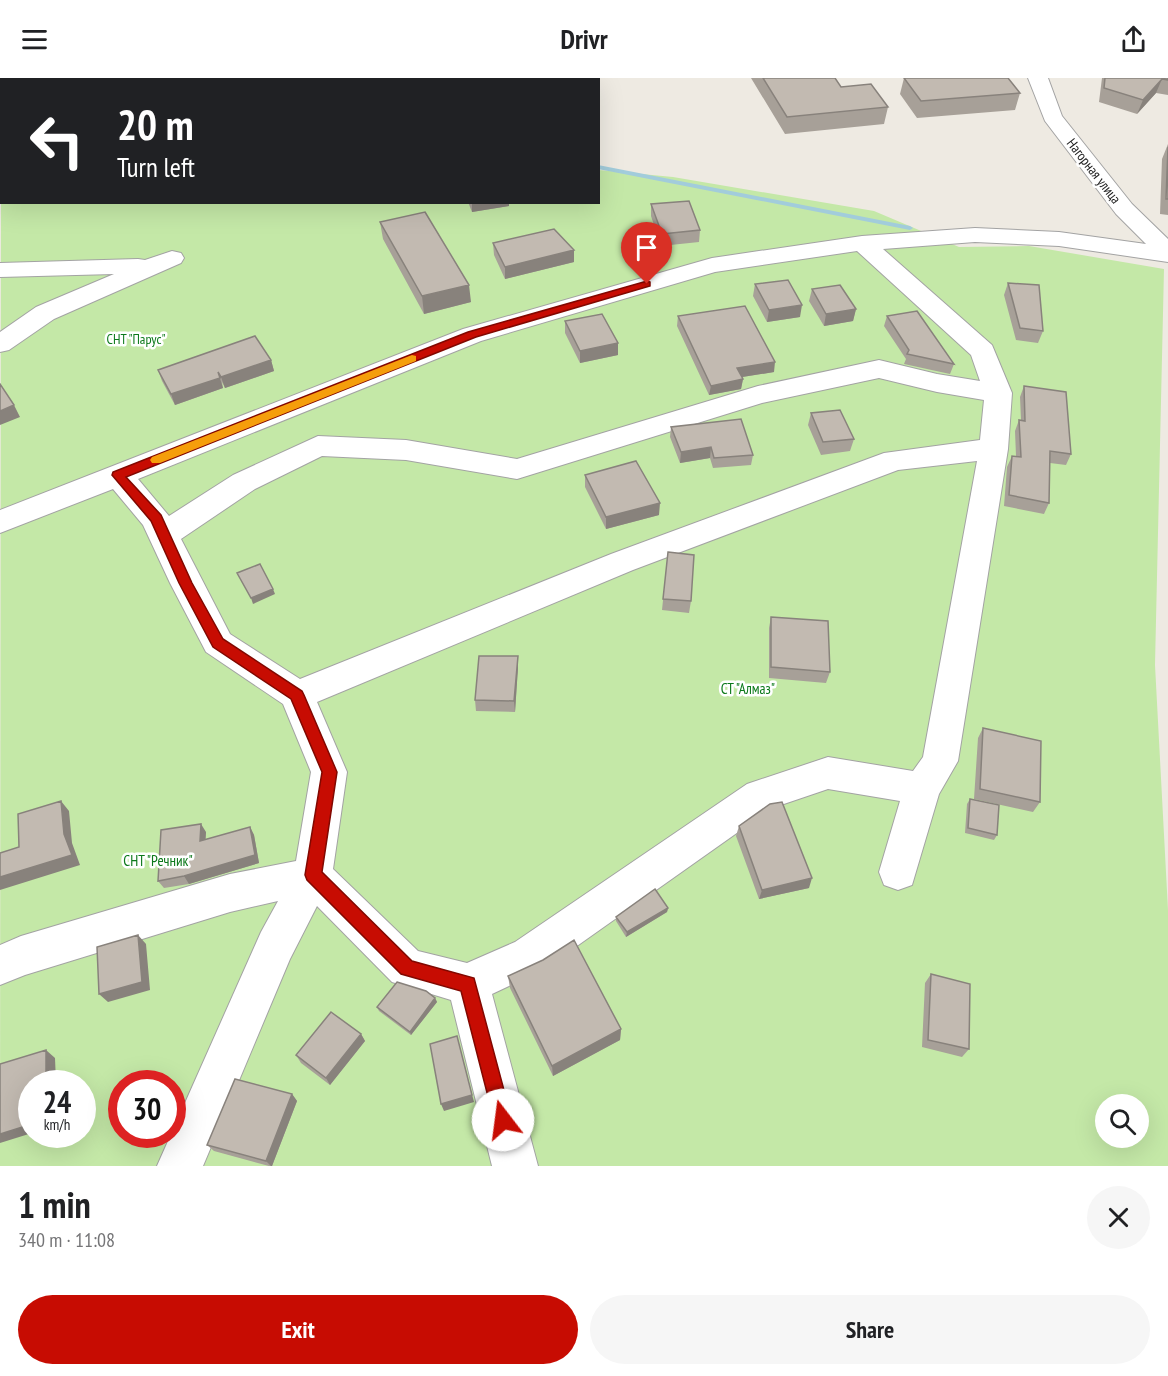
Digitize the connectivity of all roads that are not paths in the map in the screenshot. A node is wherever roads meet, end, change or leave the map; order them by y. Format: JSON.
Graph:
{"nodes":[{"id":1,"x":1038,"y":78,"type":"edge"},
{"id":2,"x":862,"y":243,"type":"junction"},
{"id":3,"x":1168,"y":254,"type":"edge"},
{"id":4,"x":0,"y":270,"type":"edge"},
{"id":5,"x":0,"y":344,"type":"edge"},
{"id":6,"x":998,"y":393,"type":"junction"},
{"id":7,"x":994,"y":449,"type":"junction"},
{"id":8,"x":118,"y":475,"type":"junction"},
{"id":9,"x":0,"y":522,"type":"edge"},
{"id":10,"x":164,"y":535,"type":"junction"},
{"id":11,"x":297,"y":695,"type":"junction"},
{"id":12,"x":922,"y":789,"type":"junction"},
{"id":13,"x":898,"y":872,"type":"dead end"},
{"id":14,"x":313,"y":875,"type":"junction"},
{"id":15,"x":0,"y":965,"type":"edge"},
{"id":16,"x":468,"y":984,"type":"junction"},
{"id":17,"x":180,"y":1166,"type":"edge"},
{"id":18,"x":515,"y":1166,"type":"edge"}],
"edges":[{"from":1,"to":3,"type":"street","name":"Нагорная улица"},
{"from":2,"to":3,"type":"street"},
{"from":2,"to":6,"type":"street"},
{"from":2,"to":8,"type":"street"},
{"from":4,"to":5,"type":"street"},
{"from":6,"to":7,"type":"street"},
{"from":6,"to":10,"type":"street"},
{"from":7,"to":11,"type":"street"},
{"from":7,"to":12,"type":"street"},
{"from":8,"to":9,"type":"street"},
{"from":8,"to":10,"type":"street"},
{"from":10,"to":11,"type":"street"},
{"from":11,"to":14,"type":"street"},
{"from":12,"to":13,"type":"street"},
{"from":12,"to":16,"type":"street"},
{"from":14,"to":15,"type":"street"},
{"from":14,"to":16,"type":"street"},
{"from":14,"to":17,"type":"street"},
{"from":16,"to":18,"type":"street"}]}
